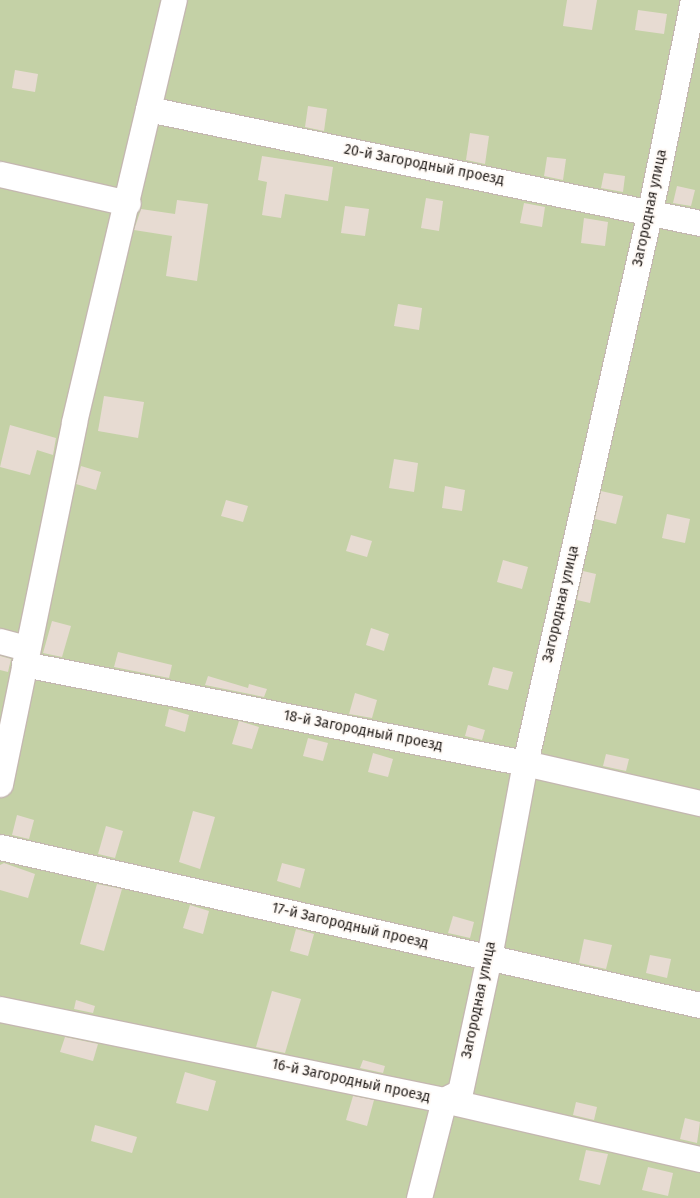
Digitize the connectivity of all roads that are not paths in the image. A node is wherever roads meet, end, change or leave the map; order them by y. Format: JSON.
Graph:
{"nodes":[{"id":1,"x":174,"y":0,"type":"edge"},
{"id":2,"x":693,"y":0,"type":"edge"},
{"id":3,"x":148,"y":109,"type":"junction"},
{"id":4,"x":0,"y":174,"type":"edge"},
{"id":5,"x":128,"y":203,"type":"junction"},
{"id":6,"x":650,"y":211,"type":"junction"},
{"id":7,"x":700,"y":223,"type":"edge"},
{"id":8,"x":0,"y":641,"type":"edge"},
{"id":9,"x":25,"y":656,"type":"junction"},
{"id":10,"x":525,"y":763,"type":"junction"},
{"id":11,"x":0,"y":784,"type":"edge"},
{"id":12,"x":700,"y":803,"type":"edge"},
{"id":13,"x":0,"y":847,"type":"edge"},
{"id":14,"x":489,"y":957,"type":"junction"},
{"id":15,"x":700,"y":1005,"type":"edge"},
{"id":16,"x":0,"y":1009,"type":"edge"},
{"id":17,"x":444,"y":1100,"type":"junction"},
{"id":18,"x":700,"y":1159,"type":"edge"},
{"id":19,"x":419,"y":1198,"type":"edge"}],
"edges":[{"from":1,"to":3,"type":"street"},
{"from":2,"to":6,"type":"street","name":"Загородная улица"},
{"from":3,"to":5,"type":"street"},
{"from":3,"to":6,"type":"street","name":"20-й Загородный проезд"},
{"from":4,"to":5,"type":"street"},
{"from":5,"to":9,"type":"street"},
{"from":6,"to":7,"type":"street","name":"20-й Загородный проезд"},
{"from":6,"to":10,"type":"street","name":"Загородная улица"},
{"from":8,"to":9,"type":"street","name":"18-й Загородный проезд"},
{"from":9,"to":10,"type":"street","name":"18-й Загородный проезд"},
{"from":9,"to":11,"type":"street"},
{"from":10,"to":12,"type":"street","name":"18-й Загородный проезд"},
{"from":10,"to":14,"type":"street","name":"Загородная улица"},
{"from":13,"to":14,"type":"street","name":"17-й Загородный проезд"},
{"from":14,"to":15,"type":"street","name":"17-й Загородный проезд"},
{"from":14,"to":17,"type":"street","name":"Загородная улица"},
{"from":16,"to":17,"type":"street","name":"16-й Загородный проезд"},
{"from":17,"to":18,"type":"street","name":"16-й Загородный проезд"},
{"from":17,"to":19,"type":"street"}]}
